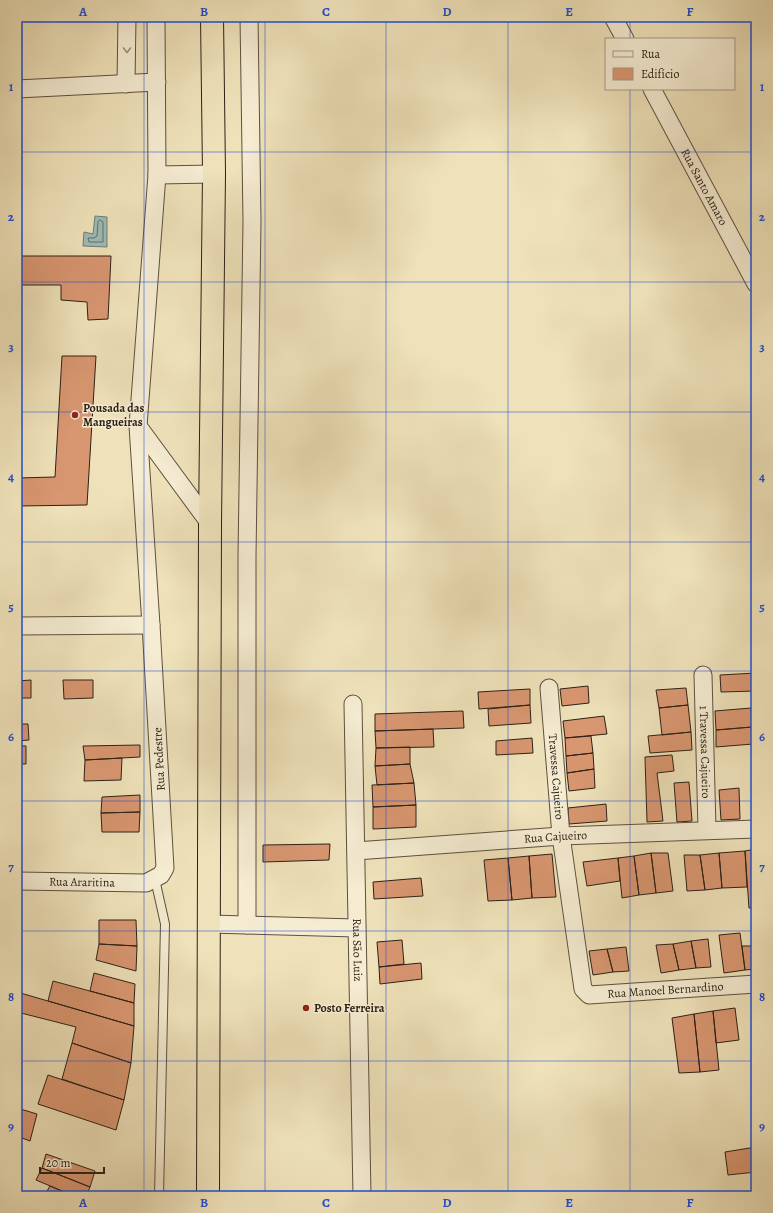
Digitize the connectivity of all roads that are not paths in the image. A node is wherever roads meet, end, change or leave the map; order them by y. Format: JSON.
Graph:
{"nodes":[{"id":1,"x":127,"y":17,"type":"edge"},
{"id":2,"x":156,"y":17,"type":"edge"},
{"id":3,"x":212,"y":17,"type":"edge"},
{"id":4,"x":249,"y":17,"type":"edge"},
{"id":5,"x":614,"y":17,"type":"edge"},
{"id":6,"x":624,"y":38,"type":"edge"},
{"id":7,"x":157,"y":82,"type":"junction"},
{"id":8,"x":126,"y":84,"type":"junction"},
{"id":9,"x":17,"y":89,"type":"edge"},
{"id":10,"x":653,"y":90,"type":"edge"},
{"id":11,"x":214,"y":174,"type":"junction"},
{"id":12,"x":157,"y":175,"type":"junction"},
{"id":13,"x":756,"y":284,"type":"edge"},
{"id":14,"x":138,"y":426,"type":"junction"},
{"id":15,"x":210,"y":524,"type":"junction"},
{"id":16,"x":151,"y":625,"type":"junction"},
{"id":17,"x":17,"y":626,"type":"edge"},
{"id":18,"x":703,"y":675,"type":"dead end"},
{"id":19,"x":549,"y":688,"type":"dead end"},
{"id":20,"x":353,"y":704,"type":"dead end"},
{"id":21,"x":756,"y":829,"type":"edge"},
{"id":22,"x":706,"y":830,"type":"junction"},
{"id":23,"x":561,"y":836,"type":"junction"},
{"id":24,"x":356,"y":851,"type":"junction"},
{"id":25,"x":17,"y":881,"type":"edge"},
{"id":26,"x":151,"y":881,"type":"junction"},
{"id":27,"x":209,"y":924,"type":"junction"},
{"id":28,"x":247,"y":925,"type":"junction"},
{"id":29,"x":356,"y":928,"type":"junction"},
{"id":30,"x":581,"y":983,"type":"joint"},
{"id":31,"x":756,"y":984,"type":"edge"},
{"id":32,"x":159,"y":1196,"type":"edge"},
{"id":33,"x":208,"y":1196,"type":"edge"},
{"id":34,"x":362,"y":1196,"type":"edge"}],
"edges":[{"from":1,"to":8,"type":"street","one_way":true},
{"from":2,"to":7,"type":"street","name":"Rua Pedestre"},
{"from":3,"to":11,"type":"highway"},
{"from":4,"to":28,"type":"street"},
{"from":5,"to":6,"type":"street"},
{"from":7,"to":8,"type":"street"},
{"from":7,"to":12,"type":"street","name":"Rua Pedestre"},
{"from":8,"to":9,"type":"street"},
{"from":10,"to":13,"type":"street","name":"Rua Santo Amaro"},
{"from":11,"to":12,"type":"street"},
{"from":11,"to":15,"type":"highway"},
{"from":12,"to":14,"type":"street","name":"Rua Pedestre"},
{"from":14,"to":15,"type":"street"},
{"from":14,"to":16,"type":"street","name":"Rua Pedestre"},
{"from":15,"to":27,"type":"highway"},
{"from":16,"to":17,"type":"street"},
{"from":16,"to":26,"type":"street","name":"Rua Pedestre"},
{"from":18,"to":22,"type":"street","name":"1 Travessa Cajueiro"},
{"from":19,"to":23,"type":"street","name":"Travessa Cajueiro"},
{"from":20,"to":24,"type":"street","name":"Rua São Luiz"},
{"from":21,"to":22,"type":"street","name":"Rua Cajueiro"},
{"from":22,"to":23,"type":"street","name":"Rua Cajueiro"},
{"from":23,"to":24,"type":"street","name":"Rua Cajueiro"},
{"from":23,"to":30,"type":"street","name":"Travessa Cajueiro"},
{"from":24,"to":29,"type":"street","name":"Rua São Luiz"},
{"from":25,"to":26,"type":"street","name":"Rua Araritina"},
{"from":26,"to":32,"type":"lane"},
{"from":27,"to":28,"type":"street"},
{"from":27,"to":33,"type":"highway"},
{"from":28,"to":29,"type":"street"},
{"from":29,"to":34,"type":"street","name":"Rua São Luiz"},
{"from":30,"to":31,"type":"street","name":"Rua Manoel Bernardino"}]}
